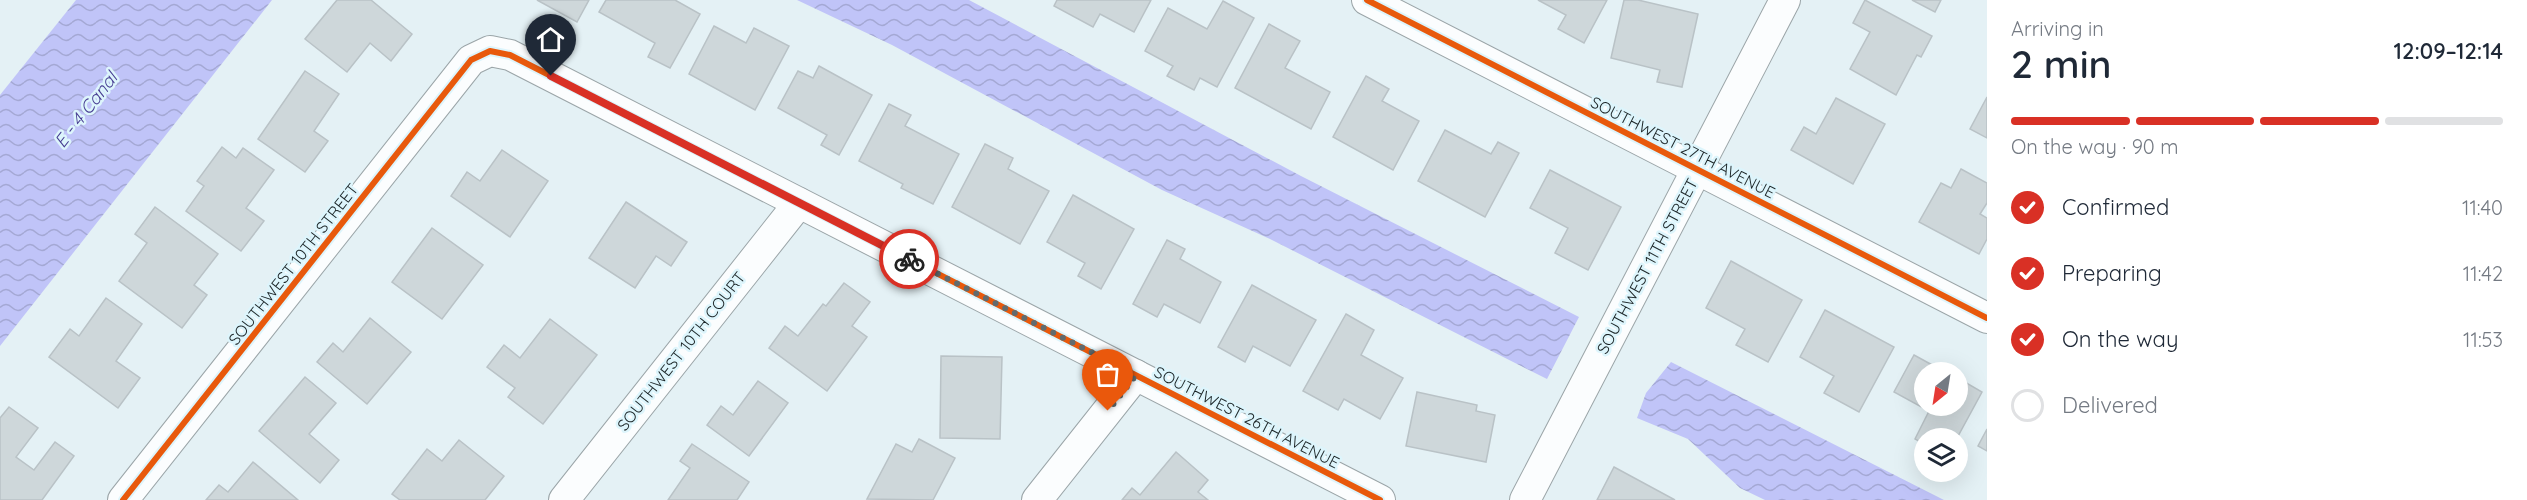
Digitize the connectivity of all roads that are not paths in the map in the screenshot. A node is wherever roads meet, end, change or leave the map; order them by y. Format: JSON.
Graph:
{"nodes":[{"id":1,"x":1367,"y":0,"type":"edge"},
{"id":2,"x":1785,"y":0,"type":"edge"},
{"id":3,"x":490,"y":51,"type":"joint"},
{"id":4,"x":1698,"y":170,"type":"junction"},
{"id":5,"x":799,"y":202,"type":"junction"},
{"id":6,"x":1987,"y":318,"type":"edge"},
{"id":7,"x":1136,"y":375,"type":"junction"},
{"id":8,"x":123,"y":500,"type":"edge"},
{"id":9,"x":564,"y":500,"type":"edge"},
{"id":10,"x":1037,"y":500,"type":"edge"},
{"id":11,"x":1380,"y":500,"type":"edge"},
{"id":12,"x":1525,"y":500,"type":"edge"}],
"edges":[{"from":1,"to":4,"type":"street","name":"SOUTHWEST 27TH AVENUE"},
{"from":2,"to":4,"type":"street","name":"SOUTHWEST 11TH STREET"},
{"from":3,"to":5,"type":"street","name":"SOUTHWEST 26TH AVENUE"},
{"from":3,"to":8,"type":"street","name":"SOUTHWEST 10TH STREET"},
{"from":4,"to":6,"type":"street","name":"SOUTHWEST 27TH AVENUE"},
{"from":4,"to":12,"type":"street","name":"SOUTHWEST 11TH STREET"},
{"from":5,"to":7,"type":"street","name":"SOUTHWEST 26TH AVENUE"},
{"from":5,"to":9,"type":"street","name":"SOUTHWEST 10TH COURT"},
{"from":7,"to":10,"type":"street"},
{"from":7,"to":11,"type":"street","name":"SOUTHWEST 26TH AVENUE"}]}
